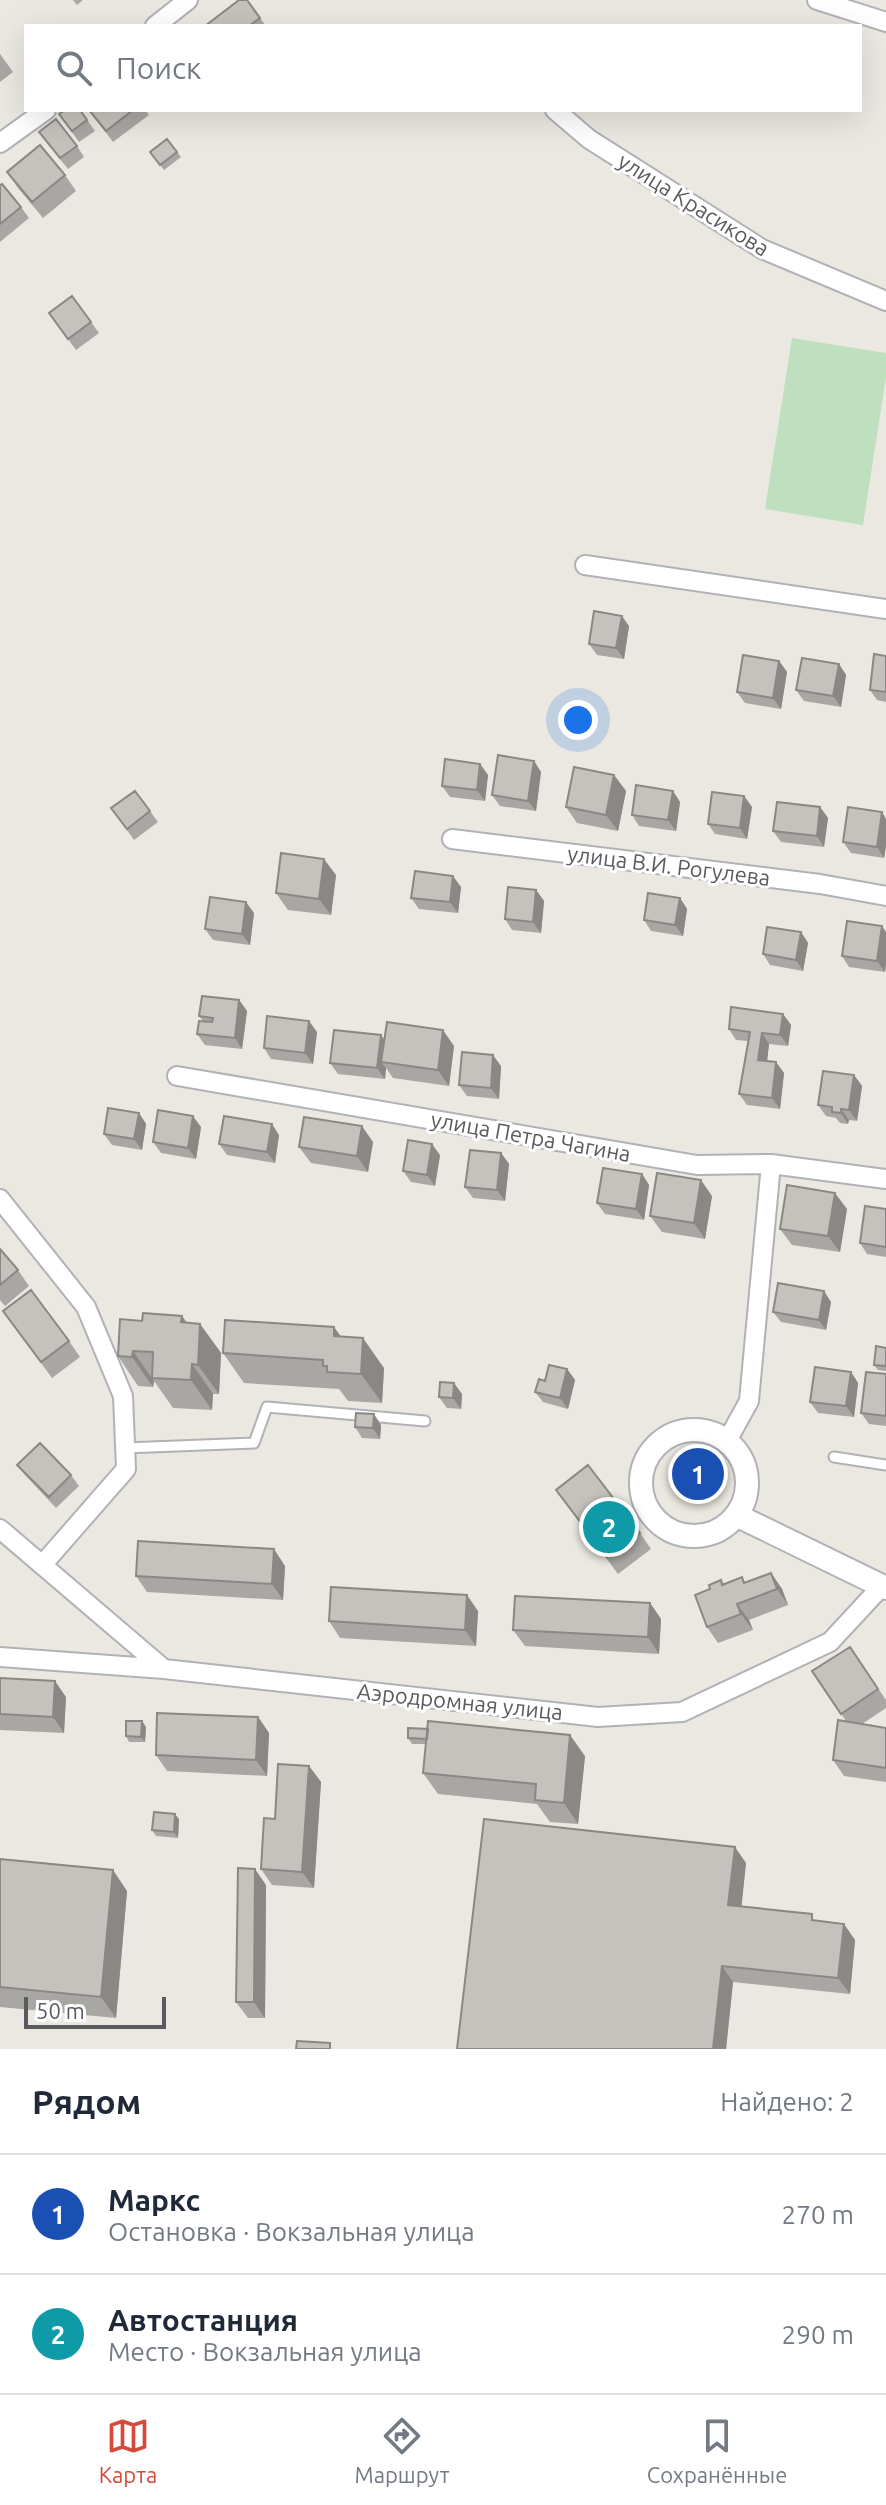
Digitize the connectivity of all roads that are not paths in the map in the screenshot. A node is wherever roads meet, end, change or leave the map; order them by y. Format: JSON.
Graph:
{"nodes":[{"id":1,"x":188,"y":0,"type":"edge"},
{"id":2,"x":817,"y":0,"type":"edge"},
{"id":3,"x":886,"y":22,"type":"edge"},
{"id":4,"x":158,"y":24,"type":"edge"},
{"id":5,"x":43,"y":112,"type":"edge"},
{"id":6,"x":557,"y":112,"type":"edge"},
{"id":7,"x":0,"y":143,"type":"edge"},
{"id":8,"x":886,"y":301,"type":"edge"},
{"id":9,"x":585,"y":565,"type":"dead end"},
{"id":10,"x":886,"y":609,"type":"edge"},
{"id":11,"x":452,"y":839,"type":"dead end"},
{"id":12,"x":886,"y":896,"type":"edge"},
{"id":13,"x":177,"y":1076,"type":"dead end"},
{"id":14,"x":771,"y":1164,"type":"junction"},
{"id":15,"x":886,"y":1179,"type":"edge"},
{"id":16,"x":0,"y":1199,"type":"edge"},
{"id":17,"x":425,"y":1421,"type":"dead end"},
{"id":18,"x":727,"y":1441,"type":"junction"},
{"id":19,"x":125,"y":1448,"type":"junction"},
{"id":20,"x":834,"y":1457,"type":"dead end"},
{"id":21,"x":886,"y":1465,"type":"edge"},
{"id":22,"x":736,"y":1515,"type":"junction"},
{"id":23,"x":0,"y":1529,"type":"edge"},
{"id":24,"x":43,"y":1564,"type":"junction"},
{"id":25,"x":884,"y":1587,"type":"edge"},
{"id":26,"x":0,"y":1657,"type":"edge"},
{"id":27,"x":164,"y":1669,"type":"junction"}],
"edges":[{"from":1,"to":4,"type":"street"},
{"from":2,"to":3,"type":"street"},
{"from":5,"to":7,"type":"street"},
{"from":6,"to":8,"type":"street","name":"улица Красикова"},
{"from":9,"to":10,"type":"street"},
{"from":11,"to":12,"type":"street","name":"улица В.И. Рогулева"},
{"from":13,"to":14,"type":"street","name":"улица Петра Чагина"},
{"from":14,"to":15,"type":"street","name":"улица Петра Чагина"},
{"from":14,"to":18,"type":"street"},
{"from":16,"to":19,"type":"street"},
{"from":17,"to":19,"type":"lane"},
{"from":18,"to":22,"type":"street"},
{"from":18,"to":22,"type":"street"},
{"from":19,"to":24,"type":"street"},
{"from":20,"to":21,"type":"lane"},
{"from":22,"to":25,"type":"street"},
{"from":23,"to":24,"type":"street"},
{"from":24,"to":27,"type":"street"},
{"from":25,"to":27,"type":"street","name":"Аэродромная улица"},
{"from":26,"to":27,"type":"street","name":"Аэродромная улица"}]}
